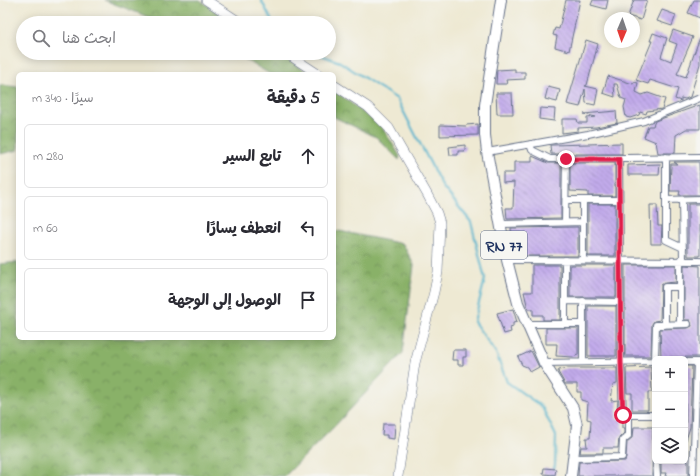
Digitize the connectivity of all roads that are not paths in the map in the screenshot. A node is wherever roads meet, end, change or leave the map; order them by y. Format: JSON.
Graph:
{"nodes":[{"id":1,"x":206,"y":0,"type":"edge"},
{"id":2,"x":501,"y":0,"type":"edge"},
{"id":3,"x":230,"y":16,"type":"edge"},
{"id":4,"x":297,"y":60,"type":"edge"},
{"id":5,"x":315,"y":72,"type":"edge"},
{"id":6,"x":336,"y":86,"type":"edge"},
{"id":7,"x":700,"y":98,"type":"edge"},
{"id":8,"x":530,"y":144,"type":"junction"},
{"id":9,"x":487,"y":152,"type":"junction"},
{"id":10,"x":666,"y":157,"type":"junction"},
{"id":11,"x":700,"y":157,"type":"edge"},
{"id":12,"x":566,"y":159,"type":"junction"},
{"id":13,"x":619,"y":159,"type":"junction"},
{"id":14,"x":700,"y":199,"type":"edge"},
{"id":15,"x":566,"y":200,"type":"junction"},
{"id":16,"x":583,"y":200,"type":"junction"},
{"id":17,"x":620,"y":200,"type":"junction"},
{"id":18,"x":666,"y":200,"type":"junction"},
{"id":19,"x":682,"y":200,"type":"junction"},
{"id":20,"x":565,"y":222,"type":"junction"},
{"id":21,"x":583,"y":222,"type":"junction"},
{"id":22,"x":500,"y":224,"type":"junction"},
{"id":23,"x":683,"y":248,"type":"junction"},
{"id":24,"x":507,"y":260,"type":"junction"},
{"id":25,"x":565,"y":260,"type":"junction"},
{"id":26,"x":583,"y":260,"type":"junction"},
{"id":27,"x":620,"y":260,"type":"junction"},
{"id":28,"x":681,"y":260,"type":"junction"},
{"id":29,"x":700,"y":260,"type":"edge"},
{"id":30,"x":680,"y":287,"type":"junction"},
{"id":31,"x":565,"y":301,"type":"junction"},
{"id":32,"x":583,"y":302,"type":"junction"},
{"id":33,"x":620,"y":302,"type":"junction"},
{"id":34,"x":565,"y":323,"type":"junction"},
{"id":35,"x":527,"y":324,"type":"junction"},
{"id":36,"x":583,"y":324,"type":"junction"},
{"id":37,"x":680,"y":324,"type":"junction"},
{"id":38,"x":688,"y":324,"type":"dead end"},
{"id":39,"x":666,"y":325,"type":"junction"},
{"id":40,"x":655,"y":356,"type":"edge"},
{"id":41,"x":652,"y":360,"type":"edge"},
{"id":42,"x":583,"y":362,"type":"junction"},
{"id":43,"x":621,"y":362,"type":"junction"},
{"id":44,"x":698,"y":362,"type":"edge"},
{"id":45,"x":544,"y":363,"type":"junction"},
{"id":46,"x":652,"y":415,"type":"edge"},
{"id":47,"x":629,"y":416,"type":"junction"},
{"id":48,"x":574,"y":458,"type":"junction"},
{"id":49,"x":656,"y":464,"type":"edge"},
{"id":50,"x":398,"y":476,"type":"edge"},
{"id":51,"x":571,"y":476,"type":"edge"},
{"id":52,"x":656,"y":476,"type":"edge"},
{"id":53,"x":693,"y":476,"type":"edge"}],
"edges":[{"from":1,"to":3,"type":"main road"},
{"from":2,"to":9,"type":"main road","number":"RN 77"},
{"from":4,"to":5,"type":"main road"},
{"from":6,"to":50,"type":"main road"},
{"from":7,"to":8,"type":"street"},
{"from":8,"to":9,"type":"street"},
{"from":8,"to":12,"type":"street"},
{"from":9,"to":22,"type":"main road","number":"RN 77"},
{"from":10,"to":11,"type":"street"},
{"from":10,"to":13,"type":"street"},
{"from":10,"to":18,"type":"street"},
{"from":12,"to":13,"type":"street"},
{"from":12,"to":15,"type":"street"},
{"from":13,"to":17,"type":"street"},
{"from":14,"to":19,"type":"street"},
{"from":15,"to":16,"type":"street"},
{"from":15,"to":20,"type":"street"},
{"from":16,"to":17,"type":"street"},
{"from":16,"to":21,"type":"street"},
{"from":17,"to":27,"type":"street"},
{"from":18,"to":19,"type":"street"},
{"from":18,"to":23,"type":"street"},
{"from":19,"to":23,"type":"street"},
{"from":20,"to":21,"type":"street"},
{"from":20,"to":22,"type":"street"},
{"from":21,"to":26,"type":"street"},
{"from":22,"to":24,"type":"main road","number":"RN 77"},
{"from":23,"to":28,"type":"street"},
{"from":24,"to":25,"type":"street"},
{"from":24,"to":35,"type":"main road","number":"RN 77"},
{"from":25,"to":26,"type":"street"},
{"from":25,"to":31,"type":"street"},
{"from":26,"to":27,"type":"street"},
{"from":27,"to":28,"type":"street"},
{"from":27,"to":33,"type":"street"},
{"from":28,"to":29,"type":"street"},
{"from":28,"to":30,"type":"street"},
{"from":30,"to":37,"type":"street"},
{"from":30,"to":39,"type":"street"},
{"from":31,"to":32,"type":"street"},
{"from":31,"to":34,"type":"street"},
{"from":32,"to":33,"type":"street"},
{"from":32,"to":36,"type":"street"},
{"from":33,"to":43,"type":"street"},
{"from":34,"to":35,"type":"street"},
{"from":34,"to":36,"type":"street"},
{"from":35,"to":45,"type":"main road","number":"RN 77"},
{"from":36,"to":42,"type":"street"},
{"from":37,"to":38,"type":"street"},
{"from":37,"to":39,"type":"street"},
{"from":39,"to":40,"type":"street"},
{"from":41,"to":43,"type":"street"},
{"from":42,"to":43,"type":"street"},
{"from":42,"to":45,"type":"street"},
{"from":43,"to":47,"type":"street"},
{"from":44,"to":53,"type":"street"},
{"from":45,"to":48,"type":"main road","number":"RN 77"},
{"from":46,"to":47,"type":"street"},
{"from":47,"to":48,"type":"street"},
{"from":48,"to":51,"type":"main road","number":"RN 77"},
{"from":49,"to":52,"type":"street"}]}
